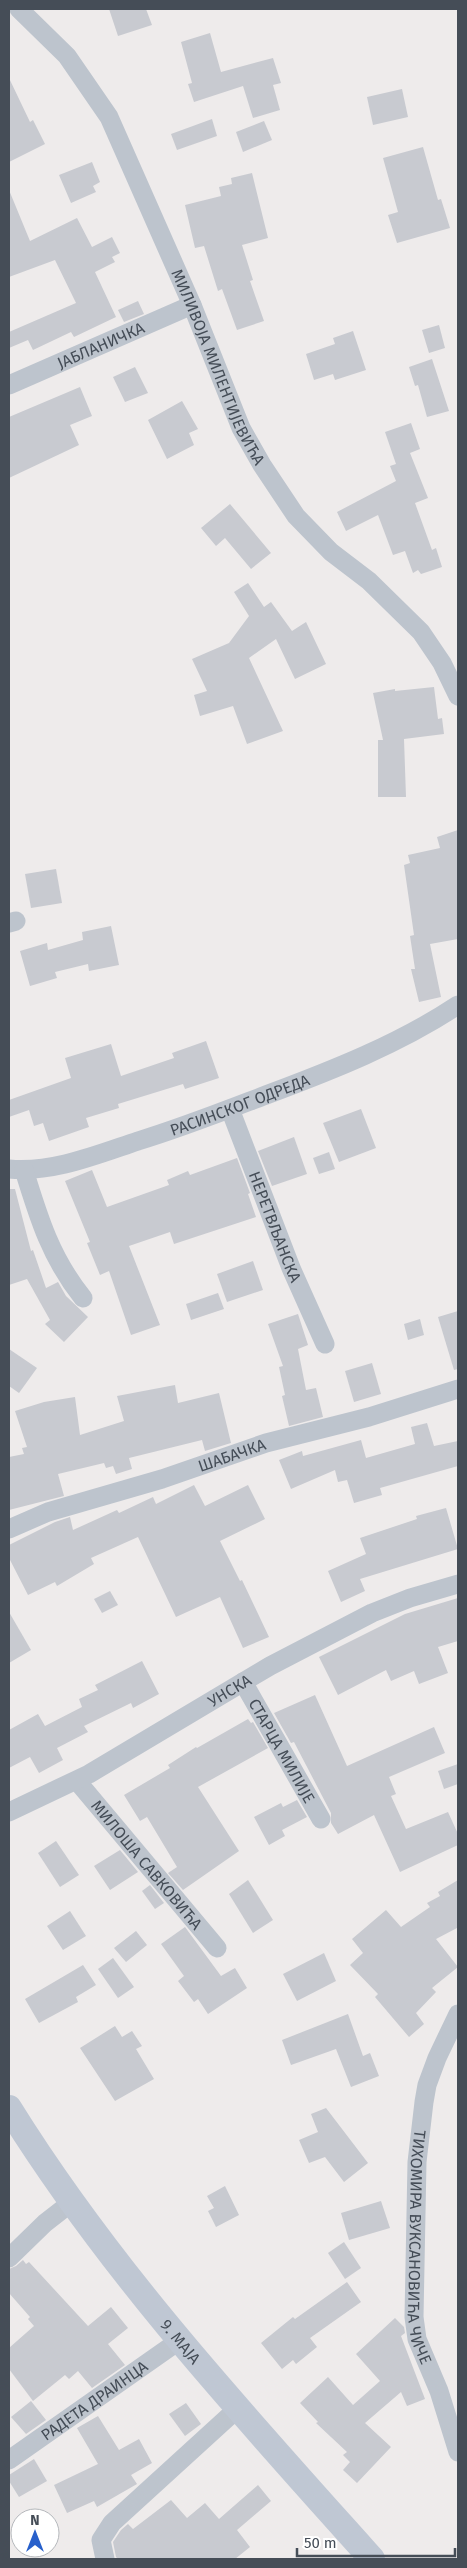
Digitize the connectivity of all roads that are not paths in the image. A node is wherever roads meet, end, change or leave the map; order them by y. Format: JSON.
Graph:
{"nodes":[{"id":1,"x":19,"y":9,"type":"edge"},
{"id":2,"x":192,"y":305,"type":"junction"},
{"id":3,"x":9,"y":385,"type":"edge"},
{"id":4,"x":458,"y":696,"type":"edge"},
{"id":5,"x":458,"y":1005,"type":"edge"},
{"id":6,"x":230,"y":1109,"type":"junction"},
{"id":7,"x":17,"y":1170,"type":"edge"},
{"id":8,"x":83,"y":1298,"type":"dead end"},
{"id":9,"x":325,"y":1344,"type":"dead end"},
{"id":10,"x":458,"y":1389,"type":"edge"},
{"id":11,"x":9,"y":1529,"type":"edge"},
{"id":12,"x":458,"y":1584,"type":"edge"},
{"id":13,"x":243,"y":1682,"type":"junction"},
{"id":14,"x":77,"y":1781,"type":"junction"},
{"id":15,"x":9,"y":1812,"type":"edge"},
{"id":16,"x":321,"y":1819,"type":"dead end"},
{"id":17,"x":217,"y":1948,"type":"dead end"},
{"id":18,"x":458,"y":2014,"type":"edge"},
{"id":19,"x":9,"y":2108,"type":"edge"},
{"id":20,"x":72,"y":2202,"type":"junction"},
{"id":21,"x":9,"y":2258,"type":"edge"},
{"id":22,"x":180,"y":2340,"type":"junction"},
{"id":23,"x":439,"y":2391,"type":"junction"},
{"id":24,"x":458,"y":2399,"type":"edge"},
{"id":25,"x":237,"y":2408,"type":"junction"},
{"id":26,"x":458,"y":2452,"type":"edge"},
{"id":27,"x":9,"y":2460,"type":"edge"},
{"id":28,"x":105,"y":2559,"type":"edge"},
{"id":29,"x":372,"y":2559,"type":"edge"}],
"edges":[{"from":1,"to":2,"type":"street","name":"МИЛИВОЈА МИЛЕНТИЈЕВИЋА"},
{"from":2,"to":3,"type":"street","name":"ЈАБЛАНИЧКА"},
{"from":2,"to":4,"type":"street","name":"МИЛИВОЈА МИЛЕНТИЈЕВИЋА"},
{"from":5,"to":6,"type":"street","name":"РАСИНСКОГ ОДРЕДА"},
{"from":6,"to":7,"type":"street","name":"РАСИНСКОГ ОДРЕДА"},
{"from":6,"to":9,"type":"street","name":"НЕРЕТВЉАНСКА"},
{"from":7,"to":8,"type":"street"},
{"from":10,"to":11,"type":"street","name":"ШАБАЧКА"},
{"from":12,"to":13,"type":"street","name":"УНСКА"},
{"from":13,"to":14,"type":"street","name":"УНСКА"},
{"from":13,"to":16,"type":"street","name":"СТАРЦА МИЛИЈЕ"},
{"from":14,"to":15,"type":"street","name":"УНСКА"},
{"from":14,"to":17,"type":"street","name":"МИЛОША САВКОВИЋА"},
{"from":18,"to":23,"type":"street","name":"ТИХОМИРА ВУКСАНОВИЋА ЧИЧЕ"},
{"from":19,"to":20,"type":"main road","name":"9. МАЈА"},
{"from":20,"to":21,"type":"street"},
{"from":20,"to":22,"type":"main road","name":"9. МАЈА"},
{"from":22,"to":25,"type":"main road","name":"9. МАЈА"},
{"from":22,"to":27,"type":"street","name":"РАДЕТА ДРАИНЦА"},
{"from":23,"to":24,"type":"street"},
{"from":23,"to":26,"type":"street","name":"ТИХОМИРА ВУКСАНОВИЋА ЧИЧЕ"},
{"from":25,"to":28,"type":"street"},
{"from":25,"to":29,"type":"main road","name":"9. МАЈА"}]}
